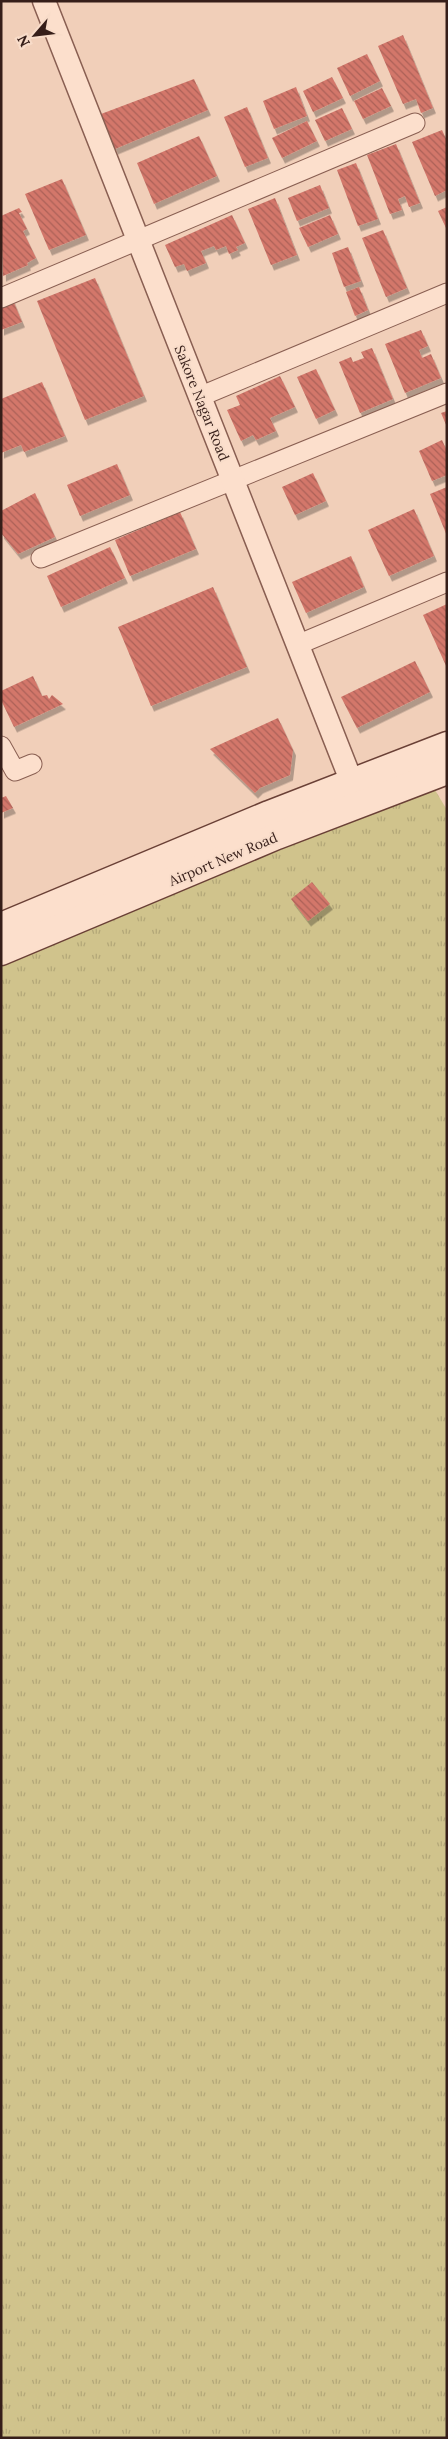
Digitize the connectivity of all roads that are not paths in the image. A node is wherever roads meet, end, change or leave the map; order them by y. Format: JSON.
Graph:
{"nodes":[{"id":1,"x":44,"y":1,"type":"edge"},
{"id":2,"x":415,"y":123,"type":"dead end"},
{"id":3,"x":138,"y":240,"type":"junction"},
{"id":4,"x":447,"y":293,"type":"edge"},
{"id":5,"x":1,"y":298,"type":"edge"},
{"id":6,"x":447,"y":393,"type":"edge"},
{"id":7,"x":199,"y":397,"type":"junction"},
{"id":8,"x":233,"y":481,"type":"junction"},
{"id":9,"x":41,"y":558,"type":"dead end"},
{"id":10,"x":447,"y":582,"type":"edge"},
{"id":11,"x":298,"y":645,"type":"junction"},
{"id":12,"x":447,"y":745,"type":"edge"},
{"id":13,"x":1,"y":746,"type":"edge"},
{"id":14,"x":32,"y":764,"type":"dead end"},
{"id":15,"x":447,"y":771,"type":"edge"},
{"id":16,"x":356,"y":793,"type":"junction"},
{"id":17,"x":1,"y":926,"type":"edge"},
{"id":18,"x":1,"y":952,"type":"edge"}],
"edges":[{"from":1,"to":3,"type":"street","name":"Sakore Nagar Road"},
{"from":2,"to":3,"type":"street"},
{"from":3,"to":5,"type":"street"},
{"from":3,"to":7,"type":"street","name":"Sakore Nagar Road"},
{"from":4,"to":7,"type":"street"},
{"from":6,"to":8,"type":"street"},
{"from":7,"to":8,"type":"street","name":"Sakore Nagar Road"},
{"from":8,"to":9,"type":"street"},
{"from":8,"to":11,"type":"street","name":"Sakore Nagar Road"},
{"from":10,"to":11,"type":"street"},
{"from":11,"to":16,"type":"street","name":"Sakore Nagar Road"},
{"from":12,"to":16,"type":"main road","name":"Airport New Road"},
{"from":13,"to":14,"type":"street"},
{"from":15,"to":16,"type":"main road","name":"Airport New Road"},
{"from":16,"to":17,"type":"main road","name":"Airport New Road"},
{"from":16,"to":18,"type":"main road","name":"Airport New Road"}]}
